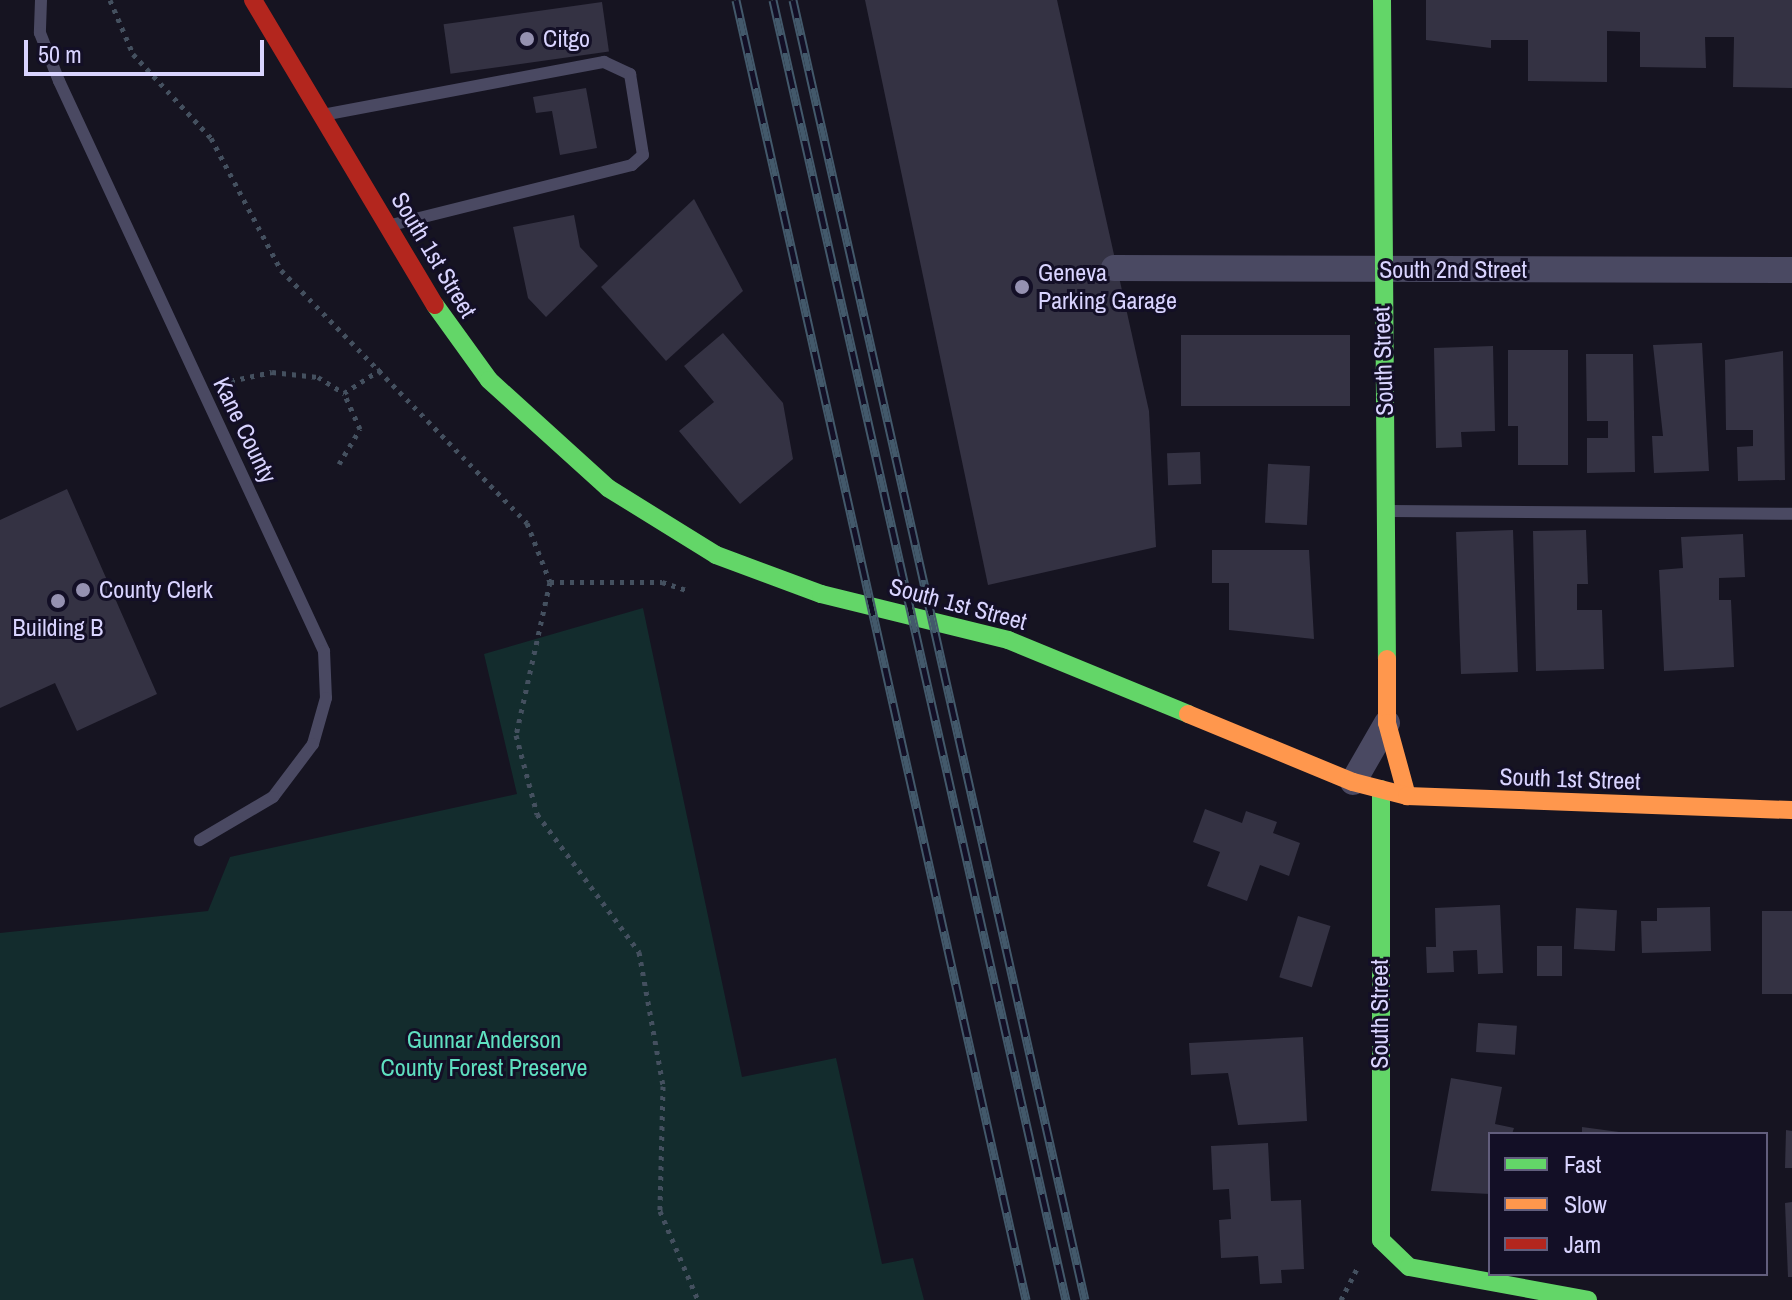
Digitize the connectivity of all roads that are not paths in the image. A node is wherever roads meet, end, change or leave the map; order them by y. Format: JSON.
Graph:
{"nodes":[{"id":1,"x":41,"y":0,"type":"edge"},
{"id":2,"x":253,"y":0,"type":"edge"},
{"id":3,"x":1382,"y":0,"type":"edge"},
{"id":4,"x":325,"y":115,"type":"junction"},
{"id":5,"x":386,"y":226,"type":"junction"},
{"id":6,"x":1114,"y":268,"type":"dead end"},
{"id":7,"x":1381,"y":270,"type":"junction"},
{"id":8,"x":1792,"y":270,"type":"edge"},
{"id":9,"x":1389,"y":511,"type":"junction"},
{"id":10,"x":1792,"y":514,"type":"edge"},
{"id":11,"x":1387,"y":723,"type":"junction"},
{"id":12,"x":1353,"y":782,"type":"junction"},
{"id":13,"x":1381,"y":789,"type":"junction"},
{"id":14,"x":1407,"y":796,"type":"junction"},
{"id":15,"x":1792,"y":810,"type":"edge"},
{"id":16,"x":200,"y":840,"type":"dead end"},
{"id":17,"x":1588,"y":1300,"type":"edge"}],
"edges":[{"from":1,"to":16,"type":"lane","name":"Kane County"},
{"from":2,"to":4,"type":"main road","name":"South 1st Street"},
{"from":3,"to":7,"type":"main road","name":"South Street"},
{"from":4,"to":5,"type":"main road","name":"South 1st Street"},
{"from":4,"to":5,"type":"lane"},
{"from":5,"to":12,"type":"main road","name":"South 1st Street"},
{"from":6,"to":7,"type":"street","name":"South 2nd Street"},
{"from":7,"to":8,"type":"street","name":"South 2nd Street"},
{"from":7,"to":9,"type":"main road","name":"South Street"},
{"from":9,"to":10,"type":"lane"},
{"from":9,"to":11,"type":"main road","name":"South Street"},
{"from":11,"to":12,"type":"street","name":"South Street"},
{"from":11,"to":14,"type":"main road","name":"South Street"},
{"from":12,"to":13,"type":"main road","name":"South 1st Street"},
{"from":13,"to":14,"type":"main road","name":"South 1st Street"},
{"from":13,"to":17,"type":"main road","name":"South Street"},
{"from":14,"to":15,"type":"main road","name":"South 1st Street"}]}
